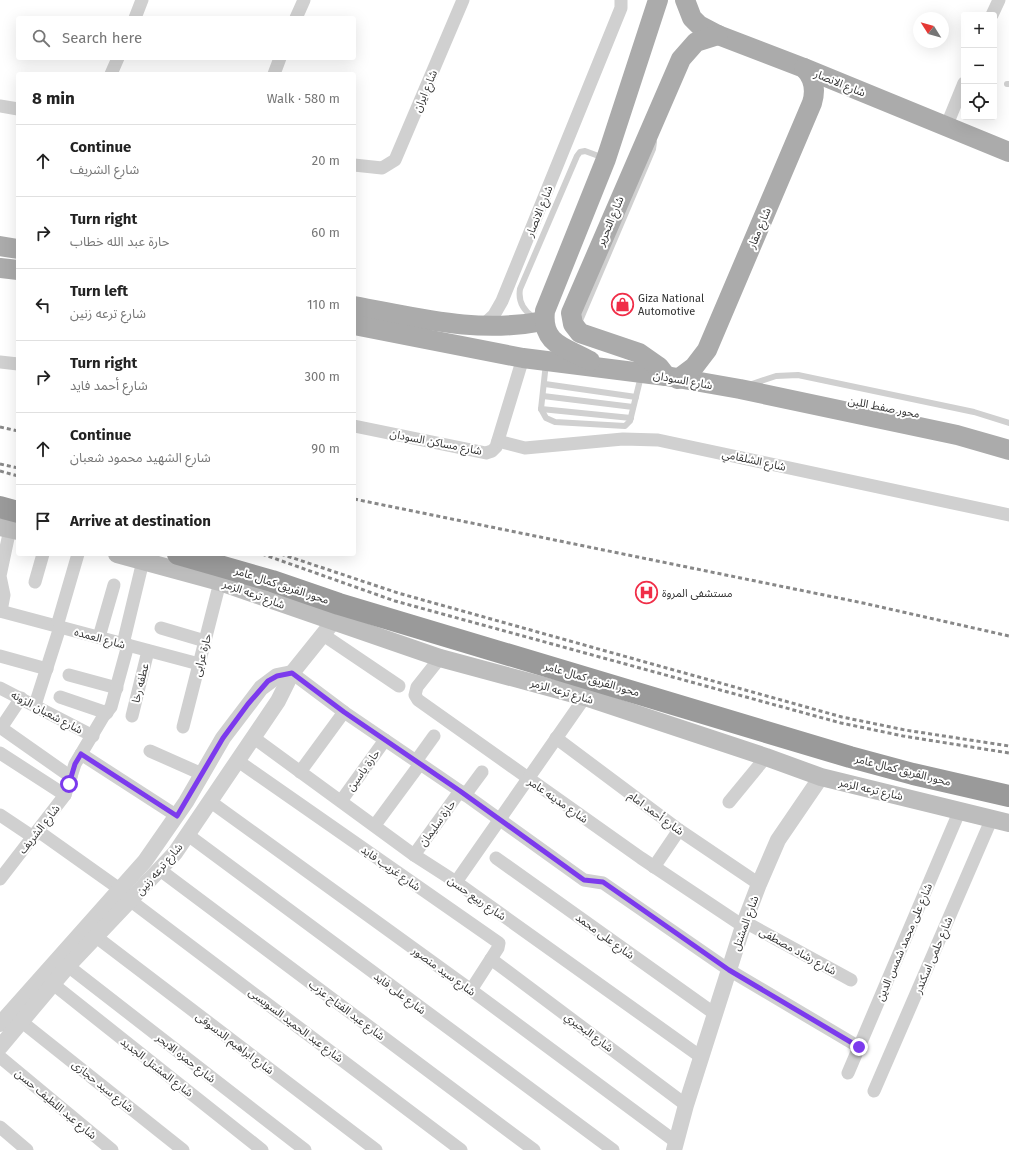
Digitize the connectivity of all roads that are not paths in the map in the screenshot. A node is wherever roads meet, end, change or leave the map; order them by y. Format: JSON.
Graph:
{"nodes":[{"id":1,"x":142,"y":0,"type":"edge"},
{"id":2,"x":304,"y":0,"type":"edge"},
{"id":3,"x":463,"y":0,"type":"edge"},
{"id":4,"x":621,"y":0,"type":"edge"},
{"id":5,"x":658,"y":0,"type":"edge"},
{"id":6,"x":664,"y":0,"type":"edge"},
{"id":7,"x":671,"y":0,"type":"edge"},
{"id":8,"x":685,"y":0,"type":"edge"},
{"id":9,"x":999,"y":0,"type":"edge"},
{"id":10,"x":993,"y":12,"type":"edge"},
{"id":11,"x":136,"y":16,"type":"edge"},
{"id":12,"x":297,"y":16,"type":"edge"},
{"id":13,"x":718,"y":35,"type":"junction"},
{"id":14,"x":117,"y":60,"type":"edge"},
{"id":15,"x":279,"y":60,"type":"edge"},
{"id":16,"x":804,"y":68,"type":"junction"},
{"id":17,"x":112,"y":72,"type":"edge"},
{"id":18,"x":275,"y":72,"type":"edge"},
{"id":19,"x":964,"y":84,"type":"edge"},
{"id":20,"x":0,"y":106,"type":"edge"},
{"id":21,"x":16,"y":109,"type":"edge"},
{"id":22,"x":946,"y":126,"type":"junction"},
{"id":23,"x":649,"y":131,"type":"junction"},
{"id":24,"x":1009,"y":152,"type":"edge"},
{"id":25,"x":606,"y":159,"type":"junction"},
{"id":26,"x":356,"y":165,"type":"edge"},
{"id":27,"x":0,"y":246,"type":"edge"},
{"id":28,"x":16,"y":249,"type":"edge"},
{"id":29,"x":0,"y":268,"type":"edge"},
{"id":30,"x":16,"y":270,"type":"edge"},
{"id":31,"x":356,"y":306,"type":"edge"},
{"id":32,"x":544,"y":321,"type":"junction"},
{"id":33,"x":356,"y":325,"type":"edge"},
{"id":34,"x":481,"y":327,"type":"junction"},
{"id":35,"x":581,"y":333,"type":"junction"},
{"id":36,"x":523,"y":358,"type":"junction"},
{"id":37,"x":546,"y":361,"type":"junction"},
{"id":38,"x":0,"y":362,"type":"edge"},
{"id":39,"x":16,"y":364,"type":"edge"},
{"id":40,"x":600,"y":367,"type":"junction"},
{"id":41,"x":642,"y":373,"type":"junction"},
{"id":42,"x":672,"y":377,"type":"junction"},
{"id":43,"x":545,"y":384,"type":"junction"},
{"id":44,"x":749,"y":391,"type":"junction"},
{"id":45,"x":543,"y":396,"type":"junction"},
{"id":46,"x":636,"y":397,"type":"junction"},
{"id":47,"x":633,"y":407,"type":"junction"},
{"id":48,"x":541,"y":410,"type":"junction"},
{"id":49,"x":630,"y":418,"type":"junction"},
{"id":50,"x":1009,"y":423,"type":"edge"},
{"id":51,"x":356,"y":426,"type":"edge"},
{"id":52,"x":1009,"y":435,"type":"edge"},
{"id":53,"x":498,"y":442,"type":"junction"},
{"id":54,"x":1009,"y":450,"type":"edge"},
{"id":55,"x":0,"y":496,"type":"edge"},
{"id":56,"x":16,"y":500,"type":"edge"},
{"id":57,"x":0,"y":507,"type":"edge"},
{"id":58,"x":1009,"y":515,"type":"edge"},
{"id":59,"x":12,"y":525,"type":"edge"},
{"id":60,"x":42,"y":556,"type":"edge"},
{"id":61,"x":77,"y":556,"type":"edge"},
{"id":62,"x":124,"y":556,"type":"edge"},
{"id":63,"x":185,"y":556,"type":"edge"},
{"id":64,"x":231,"y":556,"type":"edge"},
{"id":65,"x":2,"y":559,"type":"edge"},
{"id":66,"x":143,"y":561,"type":"junction"},
{"id":67,"x":35,"y":582,"type":"dead end"},
{"id":68,"x":220,"y":582,"type":"junction"},
{"id":69,"x":114,"y":585,"type":"dead end"},
{"id":70,"x":0,"y":611,"type":"edge"},
{"id":71,"x":58,"y":627,"type":"junction"},
{"id":72,"x":161,"y":628,"type":"dead end"},
{"id":73,"x":328,"y":628,"type":"junction"},
{"id":74,"x":99,"y":637,"type":"junction"},
{"id":75,"x":206,"y":641,"type":"junction"},
{"id":76,"x":126,"y":645,"type":"junction"},
{"id":77,"x":148,"y":651,"type":"junction"},
{"id":78,"x":0,"y":656,"type":"edge"},
{"id":79,"x":440,"y":658,"type":"junction"},
{"id":80,"x":199,"y":664,"type":"junction"},
{"id":81,"x":47,"y":669,"type":"junction"},
{"id":82,"x":292,"y":673,"type":"junction"},
{"id":83,"x":68,"y":675,"type":"dead end"},
{"id":84,"x":399,"y":686,"type":"dead end"},
{"id":85,"x":0,"y":688,"type":"edge"},
{"id":86,"x":116,"y":688,"type":"junction"},
{"id":87,"x":60,"y":697,"type":"dead end"},
{"id":88,"x":585,"y":697,"type":"junction"},
{"id":89,"x":21,"y":698,"type":"junction"},
{"id":90,"x":35,"y":705,"type":"junction"},
{"id":91,"x":344,"y":712,"type":"junction"},
{"id":92,"x":107,"y":713,"type":"junction"},
{"id":93,"x":132,"y":716,"type":"dead end"},
{"id":94,"x":183,"y":727,"type":"dead end"},
{"id":95,"x":0,"y":728,"type":"edge"},
{"id":96,"x":93,"y":736,"type":"junction"},
{"id":97,"x":434,"y":736,"type":"dead end"},
{"id":98,"x":254,"y":738,"type":"junction"},
{"id":99,"x":556,"y":738,"type":"junction"},
{"id":100,"x":385,"y":740,"type":"junction"},
{"id":101,"x":150,"y":751,"type":"dead end"},
{"id":102,"x":0,"y":752,"type":"edge"},
{"id":103,"x":81,"y":754,"type":"junction"},
{"id":104,"x":766,"y":757,"type":"junction"},
{"id":105,"x":850,"y":757,"type":"junction"},
{"id":106,"x":238,"y":761,"type":"junction"},
{"id":107,"x":418,"y":763,"type":"junction"},
{"id":108,"x":300,"y":772,"type":"junction"},
{"id":109,"x":482,"y":772,"type":"dead end"},
{"id":110,"x":202,"y":774,"type":"junction"},
{"id":111,"x":70,"y":777,"type":"junction"},
{"id":112,"x":821,"y":777,"type":"junction"},
{"id":113,"x":528,"y":778,"type":"junction"},
{"id":114,"x":1009,"y":783,"type":"edge"},
{"id":115,"x":462,"y":793,"type":"junction"},
{"id":116,"x":65,"y":796,"type":"junction"},
{"id":117,"x":1009,"y":796,"type":"edge"},
{"id":118,"x":341,"y":801,"type":"junction"},
{"id":119,"x":211,"y":802,"type":"junction"},
{"id":120,"x":729,"y":802,"type":"dead end"},
{"id":121,"x":960,"y":810,"type":"junction"},
{"id":122,"x":1000,"y":814,"type":"edge"},
{"id":123,"x":0,"y":815,"type":"edge"},
{"id":124,"x":177,"y":816,"type":"junction"},
{"id":125,"x":499,"y":820,"type":"junction"},
{"id":126,"x":1009,"y":823,"type":"edge"},
{"id":127,"x":375,"y":825,"type":"junction"},
{"id":128,"x":679,"y":830,"type":"junction"},
{"id":129,"x":35,"y":834,"type":"junction"},
{"id":130,"x":188,"y":835,"type":"junction"},
{"id":131,"x":414,"y":855,"type":"junction"},
{"id":132,"x":496,"y":858,"type":"dead end"},
{"id":133,"x":654,"y":867,"type":"junction"},
{"id":134,"x":160,"y":870,"type":"junction"},
{"id":135,"x":0,"y":879,"type":"edge"},
{"id":136,"x":456,"y":882,"type":"junction"},
{"id":137,"x":759,"y":884,"type":"junction"},
{"id":138,"x":126,"y":895,"type":"junction"},
{"id":139,"x":744,"y":924,"type":"junction"},
{"id":140,"x":95,"y":936,"type":"junction"},
{"id":141,"x":491,"y":959,"type":"junction"},
{"id":142,"x":68,"y":966,"type":"junction"},
{"id":143,"x":729,"y":970,"type":"junction"},
{"id":144,"x":851,"y":980,"type":"dead end"},
{"id":145,"x":53,"y":984,"type":"junction"},
{"id":146,"x":471,"y":990,"type":"junction"},
{"id":147,"x":715,"y":1014,"type":"junction"},
{"id":148,"x":22,"y":1022,"type":"junction"},
{"id":149,"x":0,"y":1024,"type":"edge"},
{"id":150,"x":0,"y":1047,"type":"edge"},
{"id":151,"x":859,"y":1047,"type":"junction"},
{"id":152,"x":0,"y":1057,"type":"edge"},
{"id":153,"x":701,"y":1057,"type":"junction"},
{"id":154,"x":848,"y":1073,"type":"dead end"},
{"id":155,"x":874,"y":1091,"type":"dead end"},
{"id":156,"x":686,"y":1105,"type":"junction"},
{"id":157,"x":0,"y":1127,"type":"edge"},
{"id":158,"x":675,"y":1146,"type":"edge"},
{"id":159,"x":27,"y":1150,"type":"edge"},
{"id":160,"x":112,"y":1150,"type":"edge"},
{"id":161,"x":183,"y":1150,"type":"edge"},
{"id":162,"x":262,"y":1150,"type":"edge"},
{"id":163,"x":304,"y":1150,"type":"edge"},
{"id":164,"x":376,"y":1150,"type":"edge"},
{"id":165,"x":461,"y":1150,"type":"edge"},
{"id":166,"x":534,"y":1150,"type":"edge"},
{"id":167,"x":612,"y":1150,"type":"edge"}],
"edges":[{"from":1,"to":11,"type":"street"},
{"from":2,"to":12,"type":"street"},
{"from":3,"to":26,"type":"street","name":"شارع ايران"},
{"from":4,"to":34,"type":"street","name":"شارع الانصار"},
{"from":5,"to":25,"type":"main road"},
{"from":6,"to":7,"type":"main road"},
{"from":8,"to":13,"type":"main road","name":"شارع الانصار"},
{"from":9,"to":10,"type":"street"},
{"from":13,"to":16,"type":"main road","name":"شارع الانصار"},
{"from":13,"to":23,"type":"main road","name":"شارع التحرير"},
{"from":14,"to":17,"type":"street"},
{"from":15,"to":18,"type":"street"},
{"from":16,"to":22,"type":"main road","name":"شارع الانصار"},
{"from":16,"to":42,"type":"main road","name":"شارع مقار"},
{"from":19,"to":22,"type":"street"},
{"from":20,"to":21,"type":"street"},
{"from":22,"to":24,"type":"main road","name":"شارع الانصار"},
{"from":23,"to":25,"type":"main road"},
{"from":23,"to":35,"type":"main road","name":"شارع التحرير"},
{"from":25,"to":32,"type":"main road"},
{"from":25,"to":32,"type":"lane"},
{"from":27,"to":28,"type":"main road"},
{"from":29,"to":30,"type":"main road"},
{"from":31,"to":34,"type":"main road"},
{"from":32,"to":34,"type":"main road"},
{"from":32,"to":40,"type":"main road"},
{"from":33,"to":36,"type":"main road","name":"شارع السودان"},
{"from":35,"to":40,"type":"main road","name":"شارع التحرير"},
{"from":35,"to":42,"type":"main road"},
{"from":36,"to":37,"type":"main road","name":"شارع السودان"},
{"from":36,"to":53,"type":"street","name":"شارع مساكن السودان"},
{"from":37,"to":40,"type":"main road","name":"شارع السودان"},
{"from":37,"to":43,"type":"lane"},
{"from":38,"to":39,"type":"street"},
{"from":40,"to":41,"type":"main road","name":"شارع السودان"},
{"from":41,"to":42,"type":"main road","name":"شارع السودان"},
{"from":41,"to":46,"type":"lane"},
{"from":42,"to":44,"type":"main road","name":"شارع السودان"},
{"from":43,"to":45,"type":"lane"},
{"from":43,"to":46,"type":"lane"},
{"from":44,"to":50,"type":"lane"},
{"from":44,"to":52,"type":"main road","name":"محور صفط اللبن"},
{"from":44,"to":54,"type":"main road","name":"شارع السودان"},
{"from":45,"to":47,"type":"lane"},
{"from":45,"to":48,"type":"lane"},
{"from":46,"to":47,"type":"lane"},
{"from":47,"to":49,"type":"lane"},
{"from":48,"to":49,"type":"lane"},
{"from":48,"to":49,"type":"lane"},
{"from":51,"to":53,"type":"street","name":"شارع مساكن السودان"},
{"from":53,"to":58,"type":"street","name":"شارع الشلقامي"},
{"from":55,"to":56,"type":"highway"},
{"from":57,"to":59,"type":"highway"},
{"from":59,"to":65,"type":"street"},
{"from":60,"to":67,"type":"street"},
{"from":61,"to":71,"type":"street"},
{"from":62,"to":66,"type":"main road","name":"شارع ترعه الزمر"},
{"from":63,"to":105,"type":"highway","name":"محور الفريق كمال عامر"},
{"from":64,"to":114,"type":"highway","name":"محور الفريق كمال عامر"},
{"from":65,"to":70,"type":"street"},
{"from":66,"to":68,"type":"main road","name":"شارع ترعه الزمر"},
{"from":66,"to":76,"type":"street","name":"شارع الشريف"},
{"from":68,"to":73,"type":"main road","name":"شارع ترعه الزمر"},
{"from":68,"to":75,"type":"street","name":"حارة عرابى"},
{"from":69,"to":74,"type":"street"},
{"from":70,"to":71,"type":"street","name":"شارع العمده"},
{"from":71,"to":74,"type":"street","name":"شارع العمده"},
{"from":71,"to":81,"type":"street"},
{"from":72,"to":75,"type":"street"},
{"from":73,"to":79,"type":"main road","name":"شارع ترعه الزمر"},
{"from":73,"to":82,"type":"street","name":"شارع ترعه زنين"},
{"from":73,"to":84,"type":"street"},
{"from":74,"to":76,"type":"street","name":"شارع العمده"},
{"from":75,"to":80,"type":"street","name":"حارة عرابى"},
{"from":76,"to":77,"type":"street","name":"شارع العمده"},
{"from":76,"to":86,"type":"street","name":"شارع الشريف"},
{"from":77,"to":80,"type":"street","name":"شارع العمده"},
{"from":77,"to":93,"type":"street","name":"عطفه رخا"},
{"from":78,"to":81,"type":"street"},
{"from":79,"to":88,"type":"main road","name":"شارع ترعه الزمر"},
{"from":79,"to":113,"type":"street","name":"شارع مدينه عامر"},
{"from":80,"to":94,"type":"street","name":"حارة عرابى"},
{"from":81,"to":90,"type":"street"},
{"from":82,"to":91,"type":"street"},
{"from":82,"to":98,"type":"street","name":"شارع ترعه زنين"},
{"from":82,"to":110,"type":"street","name":"شارع ترعه زنين"},
{"from":83,"to":86,"type":"street"},
{"from":85,"to":89,"type":"street","name":"شارع شعبان الزونه"},
{"from":86,"to":92,"type":"street","name":"شارع الشريف"},
{"from":87,"to":92,"type":"street"},
{"from":88,"to":99,"type":"street"},
{"from":88,"to":104,"type":"main road","name":"شارع ترعه الزمر"},
{"from":89,"to":90,"type":"street","name":"شارع شعبان الزونه"},
{"from":89,"to":95,"type":"street"},
{"from":90,"to":96,"type":"street","name":"شارع شعبان الزونه"},
{"from":91,"to":100,"type":"street"},
{"from":91,"to":108,"type":"street"},
{"from":92,"to":96,"type":"street","name":"شارع الشريف"},
{"from":95,"to":111,"type":"street"},
{"from":96,"to":103,"type":"street","name":"شارع الشريف"},
{"from":97,"to":107,"type":"street"},
{"from":98,"to":106,"type":"street","name":"شارع ترعه زنين"},
{"from":98,"to":108,"type":"street","name":"شارع ربيع حسن"},
{"from":99,"to":113,"type":"street"},
{"from":99,"to":128,"type":"street","name":"شارع أحمد امام"},
{"from":100,"to":107,"type":"street"},
{"from":100,"to":118,"type":"street","name":"حارة ياسين"},
{"from":101,"to":110,"type":"street"},
{"from":102,"to":116,"type":"street"},
{"from":103,"to":111,"type":"street","name":"شارع الشريف"},
{"from":103,"to":124,"type":"street"},
{"from":104,"to":112,"type":"main road","name":"شارع ترعه الزمر"},
{"from":104,"to":120,"type":"street"},
{"from":105,"to":117,"type":"highway","name":"محور الفريق كمال عامر"},
{"from":105,"to":122,"type":"highway"},
{"from":106,"to":119,"type":"street","name":"شارع ترعه زنين"},
{"from":106,"to":141,"type":"street","name":"شارع غريب فايد"},
{"from":107,"to":115,"type":"street"},
{"from":107,"to":127,"type":"street"},
{"from":108,"to":118,"type":"street","name":"شارع ربيع حسن"},
{"from":109,"to":115,"type":"street","name":"حارة سليمان"},
{"from":110,"to":124,"type":"street","name":"شارع ترعه زنين"},
{"from":111,"to":116,"type":"street","name":"شارع الشريف"},
{"from":112,"to":121,"type":"main road","name":"شارع ترعه الزمر"},
{"from":112,"to":137,"type":"street","name":"شارع المشتل"},
{"from":113,"to":125,"type":"street"},
{"from":113,"to":133,"type":"street","name":"شارع مدينه عامر"},
{"from":115,"to":125,"type":"street"},
{"from":115,"to":131,"type":"street","name":"حارة سليمان"},
{"from":116,"to":129,"type":"street","name":"شارع الشريف"},
{"from":118,"to":127,"type":"street","name":"شارع ربيع حسن"},
{"from":119,"to":130,"type":"street","name":"شارع ترعه زنين"},
{"from":119,"to":146,"type":"street","name":"شارع سيد منصور"},
{"from":121,"to":122,"type":"main road","name":"شارع ترعه الزمر"},
{"from":121,"to":151,"type":"street","name":"شارع على محمد شمس الدين"},
{"from":122,"to":126,"type":"main road","name":"شارع ترعه الزمر"},
{"from":122,"to":155,"type":"street","name":"شارع حلمى اسكندر"},
{"from":123,"to":129,"type":"street","name":"شارع عبد الحميد السويسى"},
{"from":124,"to":138,"type":"street","name":"شارع ترعه زنين"},
{"from":125,"to":136,"type":"street"},
{"from":125,"to":143,"type":"street"},
{"from":127,"to":131,"type":"street","name":"شارع ربيع حسن"},
{"from":128,"to":133,"type":"street"},
{"from":128,"to":137,"type":"street","name":"شارع أحمد امام"},
{"from":129,"to":135,"type":"street","name":"شارع الشريف"},
{"from":129,"to":138,"type":"street","name":"شارع عبد الحميد السويسى"},
{"from":130,"to":134,"type":"street","name":"شارع ترعه زنين"},
{"from":130,"to":167,"type":"street","name":"شارع على فايد"},
{"from":131,"to":136,"type":"street","name":"شارع ربيع حسن"},
{"from":132,"to":147,"type":"street","name":"شارع على محمد"},
{"from":133,"to":139,"type":"street","name":"شارع مدينه عامر"},
{"from":134,"to":138,"type":"street","name":"شارع ترعه زنين"},
{"from":134,"to":166,"type":"street","name":"شارع عبد الفتاح عزب"},
{"from":136,"to":153,"type":"street","name":"شارع ربيع حسن"},
{"from":137,"to":139,"type":"street","name":"شارع المشتل"},
{"from":138,"to":140,"type":"street","name":"شارع ترعه زنين"},
{"from":138,"to":149,"type":"street","name":"شارع ترعه زنين"},
{"from":138,"to":165,"type":"street","name":"شارع عبد الحميد السويسى"},
{"from":139,"to":143,"type":"street","name":"شارع المشتل"},
{"from":139,"to":144,"type":"street","name":"شارع رشاد مصطفى"},
{"from":140,"to":142,"type":"street","name":"شارع ترعه زنين"},
{"from":140,"to":164,"type":"street","name":"شارع ابراهيم الدسوقى"},
{"from":141,"to":146,"type":"street","name":"شارع غريب فايد"},
{"from":141,"to":156,"type":"street","name":"شارع البحيري"},
{"from":142,"to":145,"type":"street","name":"شارع ترعه زنين"},
{"from":142,"to":163,"type":"street","name":"شارع حمزه الابحر"},
{"from":143,"to":147,"type":"street","name":"شارع المشتل"},
{"from":143,"to":151,"type":"street"},
{"from":145,"to":148,"type":"street","name":"شارع ترعه زنين"},
{"from":145,"to":162,"type":"street","name":"شارع المشتل الجديد"},
{"from":146,"to":158,"type":"street","name":"شارع سيد منصور"},
{"from":147,"to":153,"type":"street","name":"شارع المشتل"},
{"from":148,"to":150,"type":"street","name":"شارع ترعه زنين"},
{"from":148,"to":161,"type":"street","name":"شارع سيد حجازى"},
{"from":151,"to":154,"type":"street","name":"شارع على محمد شمس الدين"},
{"from":152,"to":160,"type":"street","name":"شارع عبد اللطيف حسن"},
{"from":153,"to":156,"type":"street","name":"شارع المشتل"},
{"from":156,"to":158,"type":"street","name":"شارع المشتل"},
{"from":157,"to":159,"type":"street"}]}
